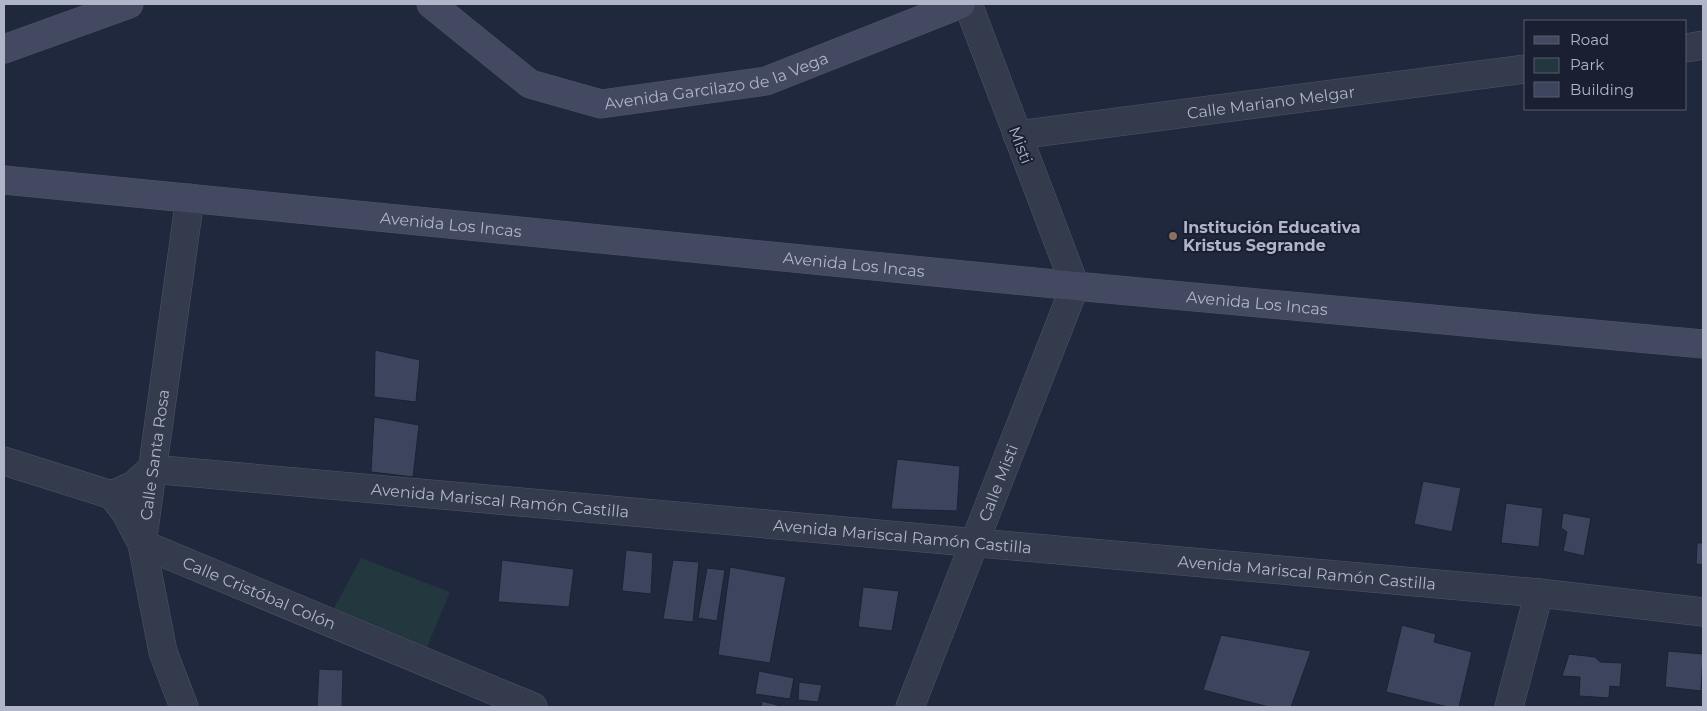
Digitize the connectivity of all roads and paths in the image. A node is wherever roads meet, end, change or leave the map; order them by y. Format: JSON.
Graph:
{"nodes":[{"id":1,"x":129,"y":4,"type":"edge"},
{"id":2,"x":431,"y":4,"type":"edge"},
{"id":3,"x":962,"y":4,"type":"edge"},
{"id":4,"x":968,"y":4,"type":"edge"},
{"id":5,"x":1703,"y":45,"type":"edge"},
{"id":6,"x":1687,"y":48,"type":"edge"},
{"id":7,"x":4,"y":49,"type":"edge"},
{"id":8,"x":1524,"y":69,"type":"edge"},
{"id":9,"x":1018,"y":135,"type":"junction"},
{"id":10,"x":4,"y":180,"type":"edge"},
{"id":11,"x":190,"y":198,"type":"junction"},
{"id":12,"x":1075,"y":286,"type":"junction"},
{"id":13,"x":1703,"y":344,"type":"edge"},
{"id":14,"x":4,"y":461,"type":"edge"},
{"id":15,"x":151,"y":469,"type":"junction"},
{"id":16,"x":112,"y":495,"type":"junction"},
{"id":17,"x":142,"y":544,"type":"junction"},
{"id":18,"x":972,"y":544,"type":"junction"},
{"id":19,"x":1539,"y":593,"type":"junction"},
{"id":20,"x":1703,"y":612,"type":"edge"},
{"id":21,"x":184,"y":707,"type":"edge"},
{"id":22,"x":533,"y":707,"type":"edge"},
{"id":23,"x":910,"y":707,"type":"edge"},
{"id":24,"x":1509,"y":707,"type":"edge"}],
"edges":[{"from":1,"to":7,"type":"street"},
{"from":2,"to":3,"type":"street","name":"Avenida Garcilazo de la Vega"},
{"from":4,"to":9,"type":"street","name":"Misti"},
{"from":5,"to":6,"type":"street"},
{"from":8,"to":9,"type":"street","name":"Calle Mariano Melgar"},
{"from":9,"to":12,"type":"street","name":"Misti"},
{"from":10,"to":11,"type":"street","name":"Avenida Los Incas"},
{"from":11,"to":12,"type":"street","name":"Avenida Los Incas"},
{"from":11,"to":15,"type":"street","name":"Calle Santa Rosa"},
{"from":12,"to":13,"type":"street","name":"Avenida Los Incas"},
{"from":12,"to":18,"type":"street","name":"Calle Misti"},
{"from":14,"to":16,"type":"street"},
{"from":15,"to":16,"type":"street"},
{"from":15,"to":17,"type":"street","name":"Calle Santa Rosa"},
{"from":15,"to":18,"type":"street","name":"Avenida Mariscal Ramón Castilla"},
{"from":16,"to":17,"type":"street"},
{"from":17,"to":21,"type":"street","name":"Calle Santa Rosa"},
{"from":17,"to":22,"type":"street","name":"Calle Cristóbal Colón"},
{"from":18,"to":19,"type":"street","name":"Avenida Mariscal Ramón Castilla"},
{"from":18,"to":23,"type":"street","name":"Calle Misti"},
{"from":19,"to":20,"type":"street","name":"Avenida Mariscal Ramón Castilla"},
{"from":19,"to":24,"type":"street"}]}
